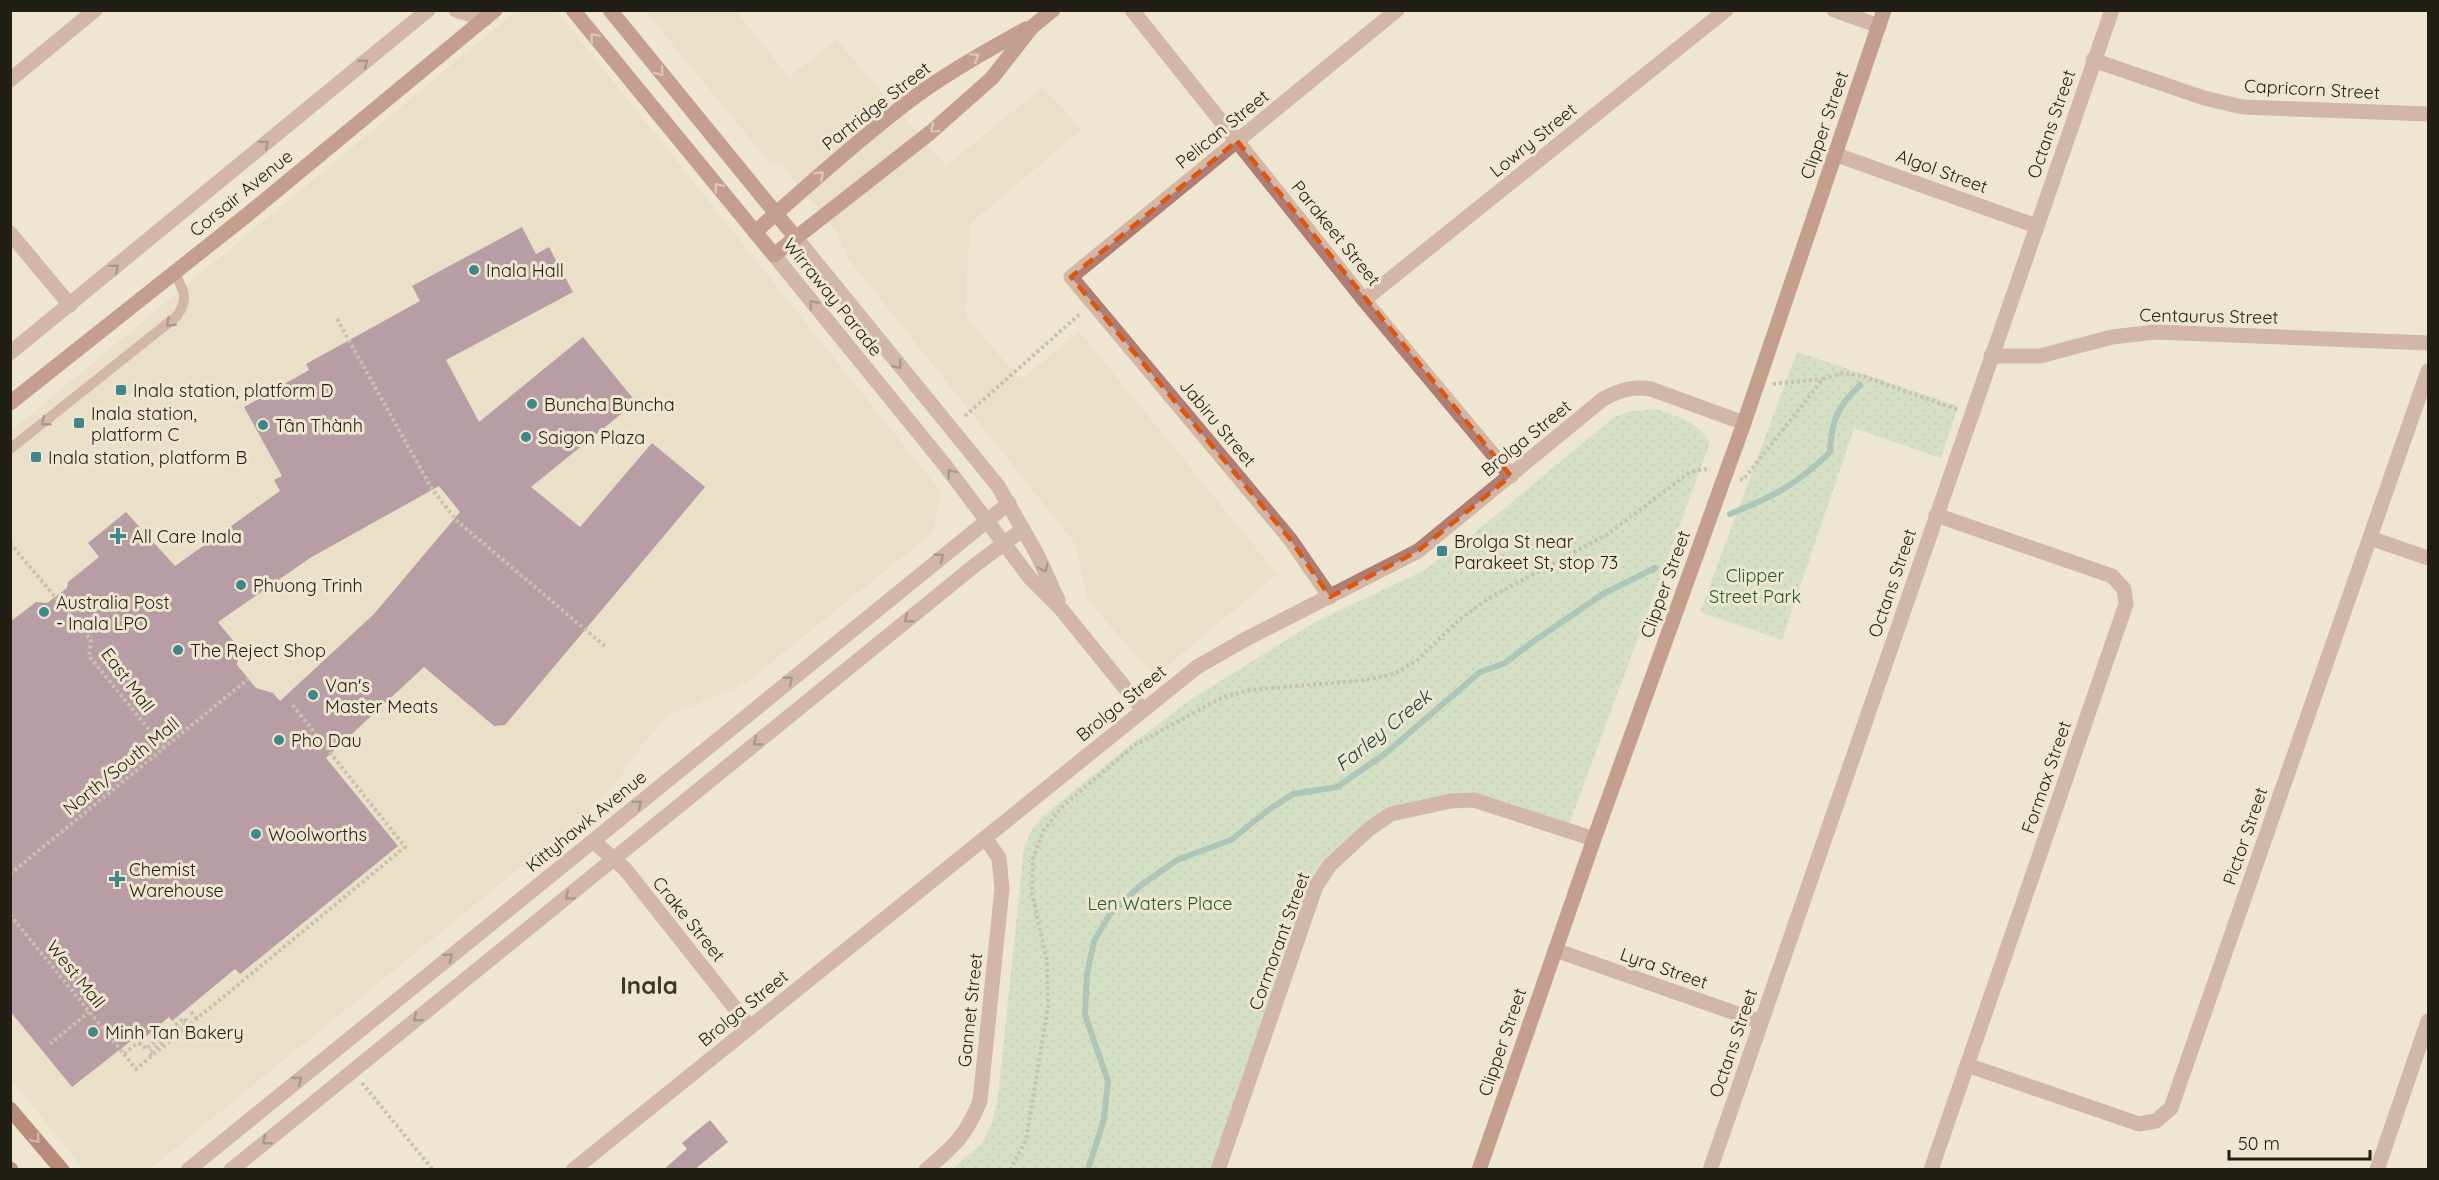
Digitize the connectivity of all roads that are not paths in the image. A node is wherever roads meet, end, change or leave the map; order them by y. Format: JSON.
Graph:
{"nodes":[{"id":1,"x":95,"y":10,"type":"edge"},
{"id":2,"x":428,"y":10,"type":"edge"},
{"id":3,"x":456,"y":10,"type":"edge"},
{"id":4,"x":573,"y":10,"type":"edge"},
{"id":5,"x":610,"y":10,"type":"edge"},
{"id":6,"x":1397,"y":10,"type":"edge"},
{"id":7,"x":1726,"y":10,"type":"edge"},
{"id":8,"x":1834,"y":10,"type":"edge"},
{"id":9,"x":1884,"y":10,"type":"edge"},
{"id":10,"x":2112,"y":10,"type":"edge"},
{"id":11,"x":1050,"y":11,"type":"edge"},
{"id":12,"x":1131,"y":11,"type":"edge"},
{"id":13,"x":490,"y":15,"type":"edge"},
{"id":14,"x":1879,"y":26,"type":"junction"},
{"id":15,"x":1032,"y":27,"type":"junction"},
{"id":16,"x":2093,"y":60,"type":"junction"},
{"id":17,"x":10,"y":80,"type":"edge"},
{"id":18,"x":2428,"y":114,"type":"edge"},
{"id":19,"x":1237,"y":141,"type":"junction"},
{"id":20,"x":1834,"y":153,"type":"junction"},
{"id":21,"x":776,"y":214,"type":"junction"},
{"id":22,"x":2036,"y":226,"type":"junction"},
{"id":23,"x":755,"y":232,"type":"junction"},
{"id":24,"x":10,"y":233,"type":"edge"},
{"id":25,"x":796,"y":238,"type":"junction"},
{"id":26,"x":774,"y":255,"type":"junction"},
{"id":27,"x":174,"y":273,"type":"junction"},
{"id":28,"x":1071,"y":277,"type":"joint"},
{"id":29,"x":1364,"y":300,"type":"junction"},
{"id":30,"x":70,"y":305,"type":"junction"},
{"id":31,"x":2428,"y":343,"type":"edge"},
{"id":32,"x":10,"y":353,"type":"edge"},
{"id":33,"x":1991,"y":356,"type":"junction"},
{"id":34,"x":2428,"y":371,"type":"edge"},
{"id":35,"x":10,"y":403,"type":"edge"},
{"id":36,"x":1744,"y":423,"type":"junction"},
{"id":37,"x":10,"y":449,"type":"edge"},
{"id":38,"x":1510,"y":476,"type":"junction"},
{"id":39,"x":1008,"y":503,"type":"junction"},
{"id":40,"x":1936,"y":515,"type":"junction"},
{"id":41,"x":987,"y":519,"type":"junction"},
{"id":42,"x":1023,"y":529,"type":"junction"},
{"id":43,"x":2370,"y":538,"type":"junction"},
{"id":44,"x":1003,"y":543,"type":"junction"},
{"id":45,"x":2428,"y":558,"type":"edge"},
{"id":46,"x":1330,"y":597,"type":"junction"},
{"id":47,"x":1061,"y":609,"type":"junction"},
{"id":48,"x":1143,"y":710,"type":"junction"},
{"id":49,"x":986,"y":839,"type":"junction"},
{"id":50,"x":1594,"y":839,"type":"junction"},
{"id":51,"x":593,"y":841,"type":"junction"},
{"id":52,"x":614,"y":859,"type":"junction"},
{"id":53,"x":1555,"y":950,"type":"junction"},
{"id":54,"x":2428,"y":1021,"type":"edge"},
{"id":55,"x":1761,"y":1022,"type":"junction"},
{"id":56,"x":750,"y":1027,"type":"junction"},
{"id":57,"x":1967,"y":1065,"type":"junction"},
{"id":58,"x":10,"y":1108,"type":"edge"},
{"id":59,"x":62,"y":1170,"type":"edge"},
{"id":60,"x":188,"y":1170,"type":"edge"},
{"id":61,"x":231,"y":1170,"type":"edge"},
{"id":62,"x":573,"y":1170,"type":"edge"},
{"id":63,"x":926,"y":1170,"type":"edge"},
{"id":64,"x":1218,"y":1170,"type":"edge"},
{"id":65,"x":1479,"y":1170,"type":"edge"},
{"id":66,"x":1710,"y":1170,"type":"edge"},
{"id":67,"x":1931,"y":1170,"type":"edge"},
{"id":68,"x":2377,"y":1170,"type":"edge"}],
"edges":[{"from":1,"to":17,"type":"street"},
{"from":30,"to":2,"type":"street","one_way":true},
{"from":3,"to":13,"type":"street"},
{"from":23,"to":4,"type":"street","name":"Wirraway Parade","one_way":true},
{"from":5,"to":21,"type":"street","name":"Wirraway Parade","one_way":true},
{"from":6,"to":19,"type":"street","name":"Pelican Street"},
{"from":7,"to":29,"type":"street","name":"Lowry Street"},
{"from":8,"to":14,"type":"street"},
{"from":9,"to":14,"type":"street","name":"Clipper Street"},
{"from":10,"to":16,"type":"street","name":"Octans Street"},
{"from":11,"to":15,"type":"street","name":"Partridge Street"},
{"from":12,"to":19,"type":"street","name":"Parakeet Street"},
{"from":13,"to":27,"type":"street","name":"Corsair Avenue"},
{"from":14,"to":20,"type":"street","name":"Clipper Street"},
{"from":21,"to":15,"type":"street","name":"Partridge Street","one_way":true},
{"from":15,"to":25,"type":"street","name":"Partridge Street","one_way":true},
{"from":16,"to":18,"type":"street","name":"Capricorn Street"},
{"from":16,"to":22,"type":"street","name":"Octans Street"},
{"from":19,"to":28,"type":"street","name":"Pelican Street"},
{"from":19,"to":29,"type":"street","name":"Parakeet Street"},
{"from":20,"to":22,"type":"street","name":"Algol Street"},
{"from":20,"to":36,"type":"street","name":"Clipper Street"},
{"from":21,"to":23,"type":"street","name":"Partridge Street"},
{"from":21,"to":25,"type":"street","name":"Wirraway Parade"},
{"from":22,"to":33,"type":"street","name":"Octans Street"},
{"from":23,"to":26,"type":"street","name":"Wirraway Parade"},
{"from":24,"to":30,"type":"street"},
{"from":25,"to":26,"type":"street","name":"Partridge Street"},
{"from":25,"to":39,"type":"street","name":"Wirraway Parade","one_way":true},
{"from":41,"to":26,"type":"street","name":"Wirraway Parade","one_way":true},
{"from":27,"to":35,"type":"street","name":"Corsair Avenue"},
{"from":27,"to":37,"type":"lane","one_way":true},
{"from":28,"to":46,"type":"street","name":"Jabiru Street"},
{"from":29,"to":38,"type":"street","name":"Parakeet Street"},
{"from":30,"to":32,"type":"street"},
{"from":31,"to":33,"type":"street","name":"Centaurus Street"},
{"from":33,"to":40,"type":"street","name":"Octans Street"},
{"from":34,"to":43,"type":"street","name":"Pictor Street"},
{"from":36,"to":38,"type":"street","name":"Brolga Street"},
{"from":36,"to":50,"type":"street","name":"Clipper Street"},
{"from":38,"to":46,"type":"street","name":"Brolga Street"},
{"from":39,"to":41,"type":"street","name":"Kittyhawk Avenue"},
{"from":39,"to":42,"type":"street","name":"Wirraway Parade"},
{"from":40,"to":55,"type":"street","name":"Octans Street"},
{"from":40,"to":57,"type":"street","name":"Formax Street"},
{"from":41,"to":44,"type":"street","name":"Wirraway Parade"},
{"from":51,"to":41,"type":"street","name":"Kittyhawk Avenue","one_way":true},
{"from":42,"to":44,"type":"street"},
{"from":42,"to":47,"type":"street","name":"Wirraway Parade","one_way":true},
{"from":43,"to":45,"type":"street"},
{"from":43,"to":57,"type":"street","name":"Pictor Street"},
{"from":44,"to":47,"type":"street","name":"Wirraway Parade"},
{"from":44,"to":52,"type":"street","one_way":true},
{"from":46,"to":48,"type":"street","name":"Brolga Street"},
{"from":47,"to":48,"type":"street","name":"Wirraway Parade"},
{"from":48,"to":49,"type":"street","name":"Brolga Street"},
{"from":49,"to":56,"type":"street","name":"Brolga Street"},
{"from":49,"to":63,"type":"street","name":"Gannet Street"},
{"from":50,"to":53,"type":"street","name":"Clipper Street"},
{"from":50,"to":64,"type":"street","name":"Cormorant Street"},
{"from":51,"to":52,"type":"street","name":"Crake Street"},
{"from":60,"to":51,"type":"street","name":"Kittyhawk Avenue","one_way":true},
{"from":52,"to":56,"type":"street","name":"Crake Street"},
{"from":52,"to":61,"type":"street","one_way":true},
{"from":53,"to":55,"type":"street","name":"Lyra Street"},
{"from":53,"to":65,"type":"street","name":"Clipper Street"},
{"from":54,"to":68,"type":"street"},
{"from":55,"to":66,"type":"street","name":"Octans Street"},
{"from":56,"to":62,"type":"street","name":"Brolga Street"},
{"from":57,"to":67,"type":"street","name":"Formax Street"},
{"from":58,"to":59,"type":"main road","one_way":true}]}
